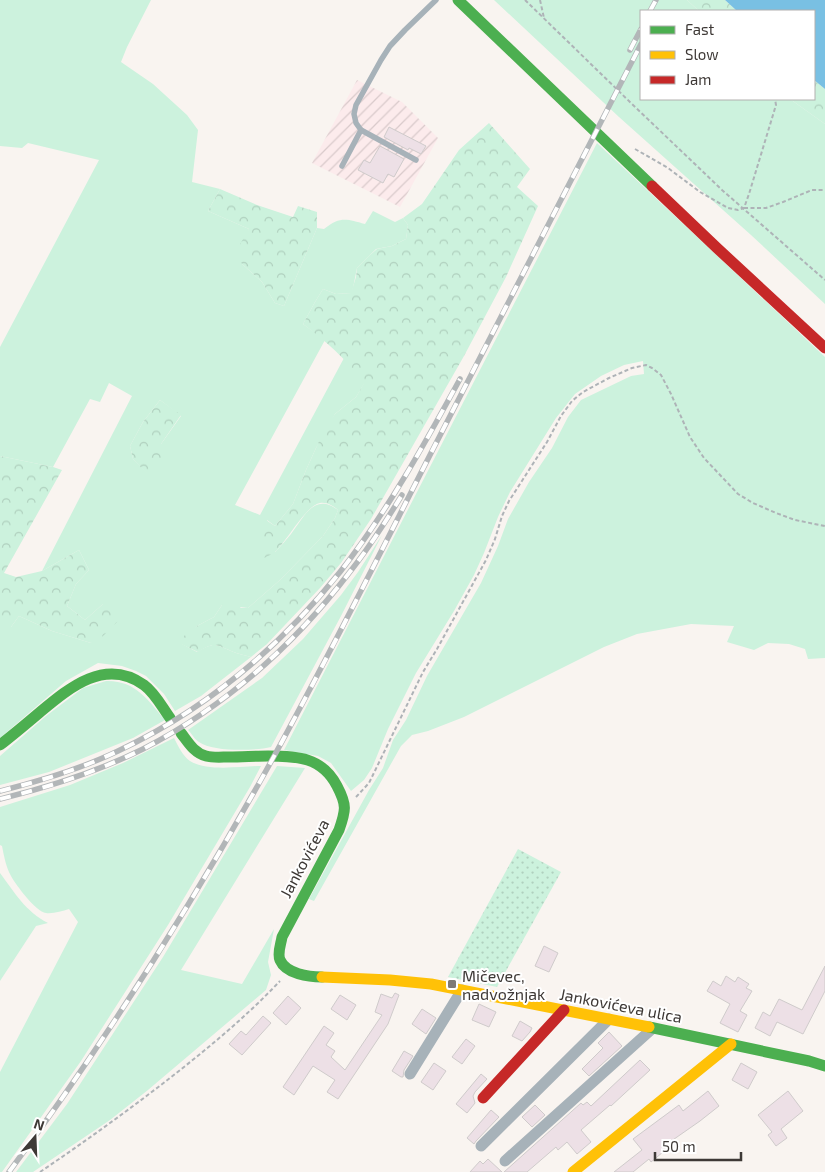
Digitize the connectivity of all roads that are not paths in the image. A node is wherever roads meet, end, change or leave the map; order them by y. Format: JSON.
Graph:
{"nodes":[{"id":1,"x":436,"y":0,"type":"edge"},
{"id":2,"x":458,"y":0,"type":"edge"},
{"id":3,"x":361,"y":130,"type":"junction"},
{"id":4,"x":416,"y":160,"type":"dead end"},
{"id":5,"x":342,"y":166,"type":"dead end"},
{"id":6,"x":825,"y":348,"type":"edge"},
{"id":7,"x":170,"y":718,"type":"dead end"},
{"id":8,"x":181,"y":733,"type":"dead end"},
{"id":9,"x":0,"y":745,"type":"edge"},
{"id":10,"x":291,"y":971,"type":"joint"},
{"id":11,"x":462,"y":990,"type":"junction"},
{"id":12,"x":564,"y":1010,"type":"junction"},
{"id":13,"x":609,"y":1018,"type":"junction"},
{"id":14,"x":654,"y":1028,"type":"junction"},
{"id":15,"x":731,"y":1044,"type":"junction"},
{"id":16,"x":825,"y":1066,"type":"edge"},
{"id":17,"x":410,"y":1074,"type":"dead end"},
{"id":18,"x":483,"y":1098,"type":"dead end"},
{"id":19,"x":481,"y":1146,"type":"dead end"},
{"id":20,"x":505,"y":1161,"type":"dead end"},
{"id":21,"x":574,"y":1172,"type":"edge"}],
"edges":[{"from":1,"to":3,"type":"lane"},
{"from":2,"to":6,"type":"main road"},
{"from":3,"to":4,"type":"lane"},
{"from":3,"to":5,"type":"lane"},
{"from":7,"to":9,"type":"main road"},
{"from":8,"to":10,"type":"main road","name":"Jankovićeva"},
{"from":10,"to":11,"type":"main road","name":"Jankovićeva ulica"},
{"from":11,"to":12,"type":"main road","name":"Jankovićeva ulica"},
{"from":11,"to":17,"type":"street"},
{"from":12,"to":13,"type":"main road","name":"Jankovićeva ulica"},
{"from":12,"to":18,"type":"main road"},
{"from":13,"to":14,"type":"main road","name":"Jankovićeva ulica"},
{"from":13,"to":19,"type":"street"},
{"from":14,"to":15,"type":"main road","name":"Jankovićeva ulica"},
{"from":14,"to":20,"type":"street"},
{"from":15,"to":16,"type":"main road","name":"Jankovićeva ulica"},
{"from":15,"to":21,"type":"main road"}]}
